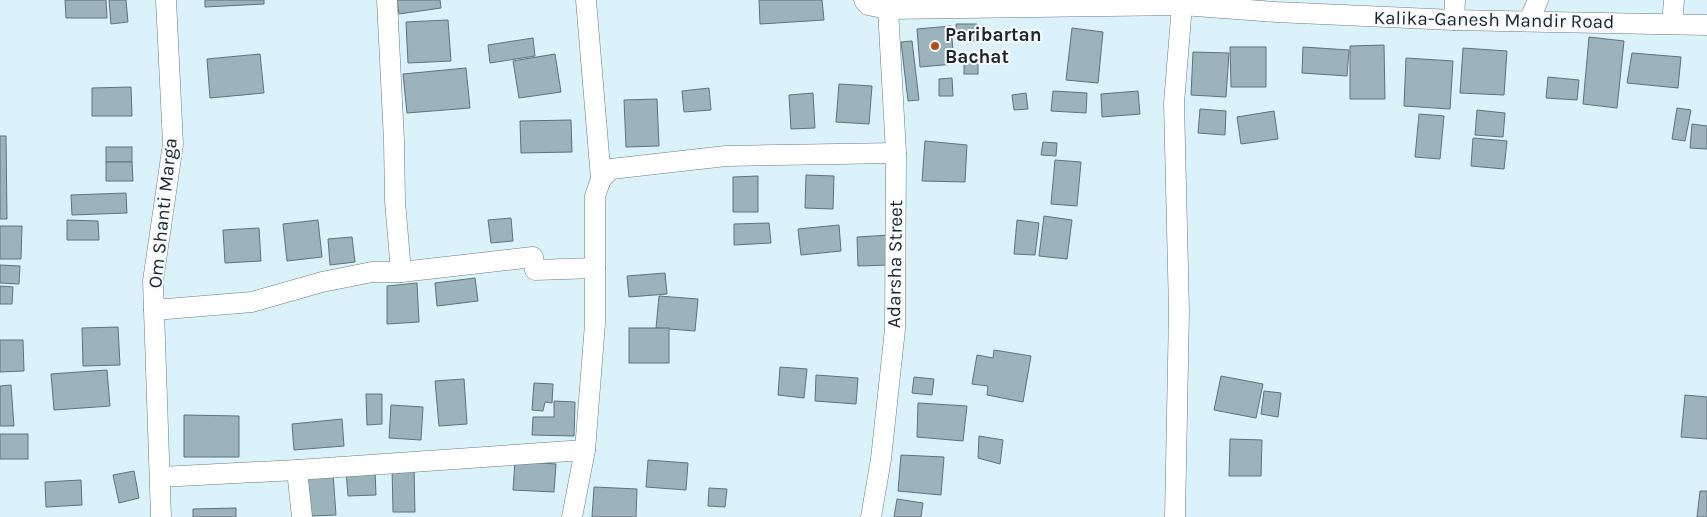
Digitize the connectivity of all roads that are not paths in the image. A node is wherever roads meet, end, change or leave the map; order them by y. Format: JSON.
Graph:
{"nodes":[{"id":1,"x":166,"y":0,"type":"edge"},
{"id":2,"x":387,"y":0,"type":"edge"},
{"id":3,"x":586,"y":0,"type":"edge"},
{"id":4,"x":864,"y":0,"type":"edge"},
{"id":5,"x":1455,"y":0,"type":"edge"},
{"id":6,"x":1538,"y":0,"type":"edge"},
{"id":7,"x":1674,"y":0,"type":"edge"},
{"id":8,"x":1056,"y":4,"type":"edge"},
{"id":9,"x":1182,"y":5,"type":"junction"},
{"id":10,"x":1279,"y":6,"type":"edge"},
{"id":11,"x":888,"y":9,"type":"junction"},
{"id":12,"x":1454,"y":20,"type":"junction"},
{"id":13,"x":1529,"y":21,"type":"junction"},
{"id":14,"x":1672,"y":24,"type":"junction"},
{"id":15,"x":1707,"y":25,"type":"edge"},
{"id":16,"x":896,"y":153,"type":"junction"},
{"id":17,"x":601,"y":178,"type":"junction"},
{"id":18,"x":595,"y":268,"type":"junction"},
{"id":19,"x":401,"y":272,"type":"junction"},
{"id":20,"x":154,"y":310,"type":"junction"},
{"id":21,"x":585,"y":450,"type":"junction"},
{"id":22,"x":297,"y":470,"type":"junction"},
{"id":23,"x":160,"y":476,"type":"junction"},
{"id":24,"x":161,"y":517,"type":"edge"},
{"id":25,"x":302,"y":517,"type":"edge"},
{"id":26,"x":572,"y":517,"type":"edge"},
{"id":27,"x":871,"y":517,"type":"edge"},
{"id":28,"x":1175,"y":517,"type":"edge"}],
"edges":[{"from":1,"to":20,"type":"street","name":"Om Shanti Marga"},
{"from":2,"to":19,"type":"street"},
{"from":3,"to":17,"type":"street"},
{"from":4,"to":11,"type":"street","name":"Kalika-Ganesh Mandir Road"},
{"from":5,"to":12,"type":"street"},
{"from":6,"to":13,"type":"street"},
{"from":7,"to":14,"type":"street"},
{"from":8,"to":9,"type":"street","name":"Kalika-Ganesh Mandir Road"},
{"from":8,"to":11,"type":"street","name":"Kalika-Ganesh Mandir Road"},
{"from":9,"to":10,"type":"street","name":"Kalika-Ganesh Mandir Road"},
{"from":9,"to":28,"type":"street"},
{"from":10,"to":12,"type":"street","name":"Kalika-Ganesh Mandir Road"},
{"from":11,"to":16,"type":"street","name":"Adarsha Street"},
{"from":12,"to":13,"type":"street","name":"Kalika-Ganesh Mandir Road"},
{"from":13,"to":14,"type":"street","name":"Kalika-Ganesh Mandir Road"},
{"from":14,"to":15,"type":"street","name":"Kalika-Ganesh Mandir Road"},
{"from":16,"to":17,"type":"street"},
{"from":16,"to":27,"type":"street","name":"Adarsha Street"},
{"from":17,"to":18,"type":"street"},
{"from":18,"to":19,"type":"street"},
{"from":18,"to":21,"type":"street"},
{"from":19,"to":20,"type":"street"},
{"from":20,"to":23,"type":"street","name":"Om Shanti Marga"},
{"from":21,"to":22,"type":"street"},
{"from":21,"to":26,"type":"street"},
{"from":22,"to":23,"type":"street"},
{"from":22,"to":25,"type":"street"},
{"from":23,"to":24,"type":"street","name":"Om Shanti Marga"}]}
